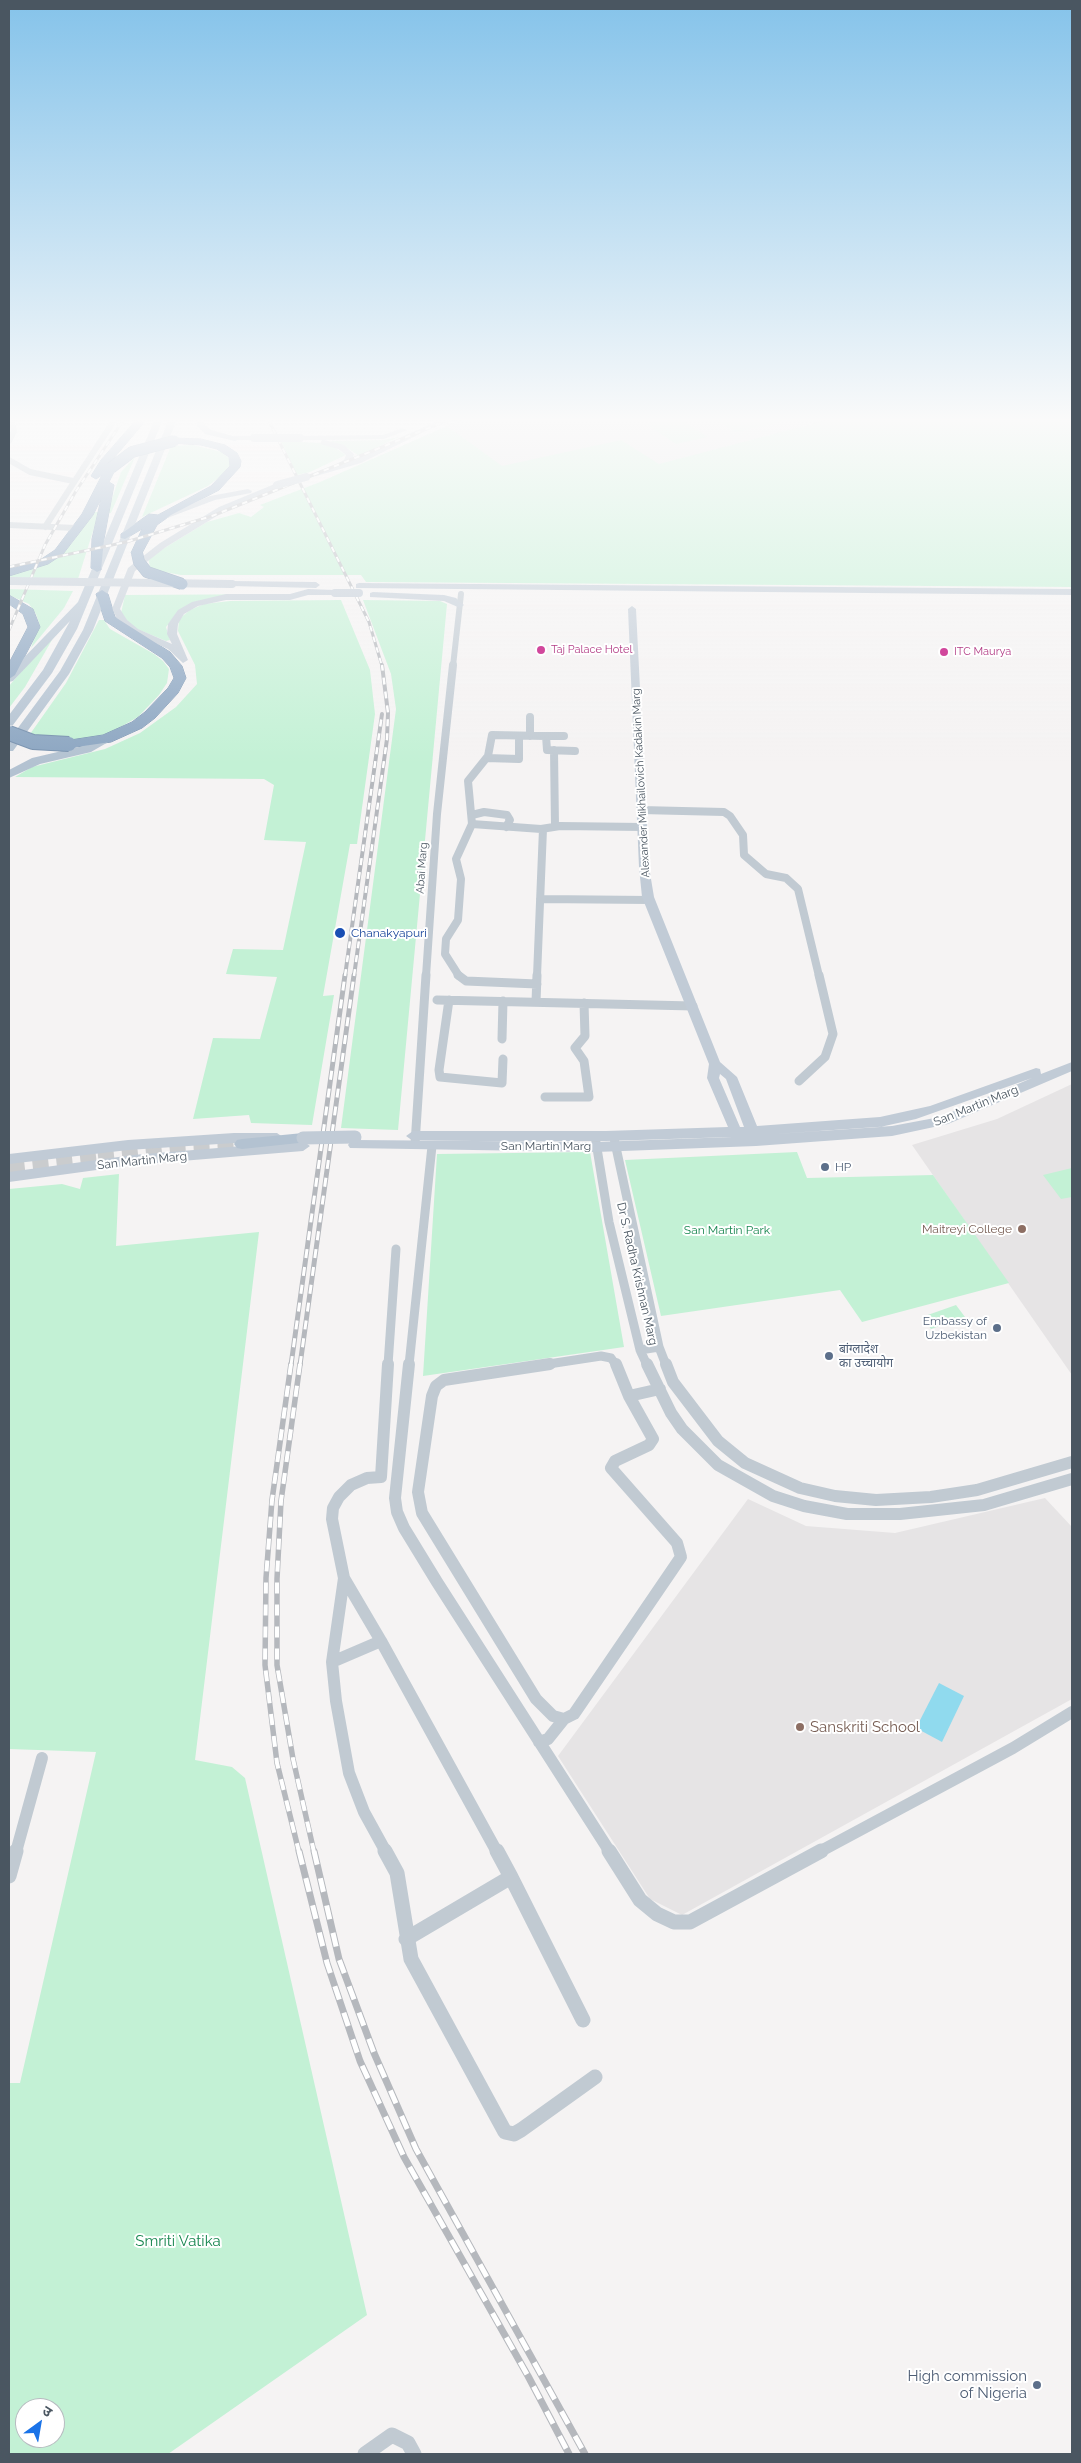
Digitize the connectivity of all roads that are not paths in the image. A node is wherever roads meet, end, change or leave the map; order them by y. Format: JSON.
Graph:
{"nodes":[{"id":1,"x":71,"y":534,"type":"edge"},
{"id":2,"x":99,"y":534,"type":"edge"},
{"id":3,"x":111,"y":534,"type":"edge"},
{"id":4,"x":128,"y":534,"type":"edge"},
{"id":5,"x":146,"y":534,"type":"edge"},
{"id":6,"x":181,"y":534,"type":"edge"},
{"id":7,"x":125,"y":536,"type":"joint"},
{"id":8,"x":137,"y":553,"type":"joint"},
{"id":9,"x":97,"y":568,"type":"junction"},
{"id":10,"x":9,"y":573,"type":"edge"},
{"id":11,"x":9,"y":581,"type":"edge"},
{"id":12,"x":182,"y":584,"type":"junction"},
{"id":13,"x":9,"y":586,"type":"edge"},
{"id":14,"x":232,"y":588,"type":"junction"},
{"id":15,"x":335,"y":589,"type":"junction"},
{"id":16,"x":361,"y":591,"type":"junction"},
{"id":17,"x":308,"y":592,"type":"junction"},
{"id":18,"x":1072,"y":592,"type":"edge"},
{"id":19,"x":102,"y":594,"type":"junction"},
{"id":20,"x":461,"y":594,"type":"junction"},
{"id":21,"x":622,"y":595,"type":"junction"},
{"id":22,"x":639,"y":595,"type":"junction"},
{"id":23,"x":1072,"y":597,"type":"edge"},
{"id":24,"x":9,"y":599,"type":"edge"},
{"id":25,"x":84,"y":602,"type":"junction"},
{"id":26,"x":460,"y":605,"type":"junction"},
{"id":27,"x":632,"y":609,"type":"junction"},
{"id":28,"x":21,"y":651,"type":"junction"},
{"id":29,"x":183,"y":660,"type":"junction"},
{"id":30,"x":9,"y":661,"type":"edge"},
{"id":31,"x":9,"y":675,"type":"edge"},
{"id":32,"x":180,"y":678,"type":"junction"},
{"id":33,"x":9,"y":679,"type":"edge"},
{"id":34,"x":530,"y":717,"type":"dead end"},
{"id":35,"x":9,"y":723,"type":"edge"},
{"id":36,"x":9,"y":733,"type":"edge"},
{"id":37,"x":519,"y":736,"type":"junction"},
{"id":38,"x":530,"y":736,"type":"junction"},
{"id":39,"x":546,"y":736,"type":"junction"},
{"id":40,"x":564,"y":736,"type":"dead end"},
{"id":41,"x":106,"y":739,"type":"junction"},
{"id":42,"x":9,"y":748,"type":"edge"},
{"id":43,"x":554,"y":750,"type":"junction"},
{"id":44,"x":575,"y":751,"type":"dead end"},
{"id":45,"x":487,"y":758,"type":"junction"},
{"id":46,"x":9,"y":774,"type":"edge"},
{"id":47,"x":641,"y":810,"type":"junction"},
{"id":48,"x":472,"y":820,"type":"junction"},
{"id":49,"x":555,"y":826,"type":"junction"},
{"id":50,"x":506,"y":827,"type":"junction"},
{"id":51,"x":642,"y":827,"type":"junction"},
{"id":52,"x":543,"y":828,"type":"junction"},
{"id":53,"x":540,"y":900,"type":"junction"},
{"id":54,"x":649,"y":900,"type":"junction"},
{"id":55,"x":537,"y":984,"type":"junction"},
{"id":56,"x":437,"y":1000,"type":"dead end"},
{"id":57,"x":449,"y":1000,"type":"junction"},
{"id":58,"x":502,"y":1001,"type":"junction"},
{"id":59,"x":536,"y":1002,"type":"junction"},
{"id":60,"x":584,"y":1003,"type":"junction"},
{"id":61,"x":693,"y":1006,"type":"junction"},
{"id":62,"x":502,"y":1039,"type":"dead end"},
{"id":63,"x":1072,"y":1055,"type":"edge"},
{"id":64,"x":503,"y":1059,"type":"dead end"},
{"id":65,"x":715,"y":1064,"type":"junction"},
{"id":66,"x":1072,"y":1066,"type":"edge"},
{"id":67,"x":799,"y":1081,"type":"dead end"},
{"id":68,"x":545,"y":1097,"type":"dead end"},
{"id":69,"x":738,"y":1136,"type":"junction"},
{"id":70,"x":754,"y":1136,"type":"junction"},
{"id":71,"x":416,"y":1141,"type":"junction"},
{"id":72,"x":596,"y":1141,"type":"junction"},
{"id":73,"x":614,"y":1141,"type":"junction"},
{"id":74,"x":303,"y":1142,"type":"junction"},
{"id":75,"x":242,"y":1146,"type":"tunnel mouth"},
{"id":76,"x":432,"y":1146,"type":"junction"},
{"id":77,"x":9,"y":1159,"type":"edge"},
{"id":78,"x":9,"y":1177,"type":"edge"},
{"id":79,"x":396,"y":1250,"type":"dead end"},
{"id":80,"x":659,"y":1347,"type":"junction"},
{"id":81,"x":640,"y":1350,"type":"junction"},
{"id":82,"x":660,"y":1389,"type":"junction"},
{"id":83,"x":629,"y":1396,"type":"junction"},
{"id":84,"x":1072,"y":1462,"type":"edge"},
{"id":85,"x":381,"y":1477,"type":"junction"},
{"id":86,"x":397,"y":1478,"type":"junction"},
{"id":87,"x":1072,"y":1479,"type":"edge"},
{"id":88,"x":810,"y":1490,"type":"junction"},
{"id":89,"x":977,"y":1490,"type":"junction"},
{"id":90,"x":984,"y":1505,"type":"junction"},
{"id":91,"x":804,"y":1506,"type":"junction"},
{"id":92,"x":344,"y":1578,"type":"junction"},
{"id":93,"x":381,"y":1641,"type":"junction"},
{"id":94,"x":332,"y":1662,"type":"junction"},
{"id":95,"x":1072,"y":1712,"type":"edge"},
{"id":96,"x":564,"y":1719,"type":"junction"},
{"id":97,"x":539,"y":1742,"type":"junction"},
{"id":98,"x":42,"y":1758,"type":"dead end"},
{"id":99,"x":9,"y":1876,"type":"edge"},
{"id":100,"x":511,"y":1877,"type":"junction"},
{"id":101,"x":406,"y":1939,"type":"junction"},
{"id":102,"x":582,"y":2020,"type":"dead end"},
{"id":103,"x":595,"y":2077,"type":"dead end"},
{"id":104,"x":365,"y":2454,"type":"edge"},
{"id":105,"x":414,"y":2454,"type":"edge"}],
"edges":[{"from":1,"to":10,"type":"highway"},
{"from":2,"to":9,"type":"highway"},
{"from":3,"to":9,"type":"main road"},
{"from":4,"to":7,"type":"highway"},
{"from":5,"to":8,"type":"highway"},
{"from":6,"to":29,"type":"main road"},
{"from":7,"to":19,"type":"main road"},
{"from":8,"to":12,"type":"highway","bridge":true},
{"from":9,"to":25,"type":"main road"},
{"from":11,"to":12,"type":"main road","bridge":true},
{"from":12,"to":14,"type":"main road","bridge":true},
{"from":13,"to":14,"type":"main road"},
{"from":14,"to":15,"type":"main road"},
{"from":14,"to":17,"type":"main road"},
{"from":15,"to":16,"type":"main road","bridge":true},
{"from":15,"to":17,"type":"main road"},
{"from":16,"to":18,"type":"main road"},
{"from":16,"to":20,"type":"main road"},
{"from":16,"to":26,"type":"main road"},
{"from":17,"to":29,"type":"main road"},
{"from":19,"to":32,"type":"highway"},
{"from":19,"to":42,"type":"main road"},
{"from":20,"to":21,"type":"main road"},
{"from":20,"to":26,"type":"street","name":"Abai Marg"},
{"from":21,"to":22,"type":"main road"},
{"from":21,"to":27,"type":"main road"},
{"from":22,"to":23,"type":"main road"},
{"from":22,"to":27,"type":"main road"},
{"from":24,"to":28,"type":"highway"},
{"from":25,"to":33,"type":"main road"},
{"from":25,"to":35,"type":"main road"},
{"from":26,"to":71,"type":"street","name":"Abai Marg"},
{"from":27,"to":47,"type":"main road","name":"Alexander Mikhailovich Kadakin Marg"},
{"from":28,"to":30,"type":"highway"},
{"from":28,"to":31,"type":"highway"},
{"from":29,"to":32,"type":"main road"},
{"from":32,"to":41,"type":"highway"},
{"from":34,"to":38,"type":"street"},
{"from":36,"to":41,"type":"highway","bridge":true},
{"from":37,"to":38,"type":"street"},
{"from":37,"to":45,"type":"street"},
{"from":37,"to":45,"type":"street"},
{"from":38,"to":39,"type":"street"},
{"from":39,"to":40,"type":"street"},
{"from":39,"to":43,"type":"street"},
{"from":41,"to":46,"type":"main road"},
{"from":43,"to":44,"type":"street"},
{"from":43,"to":49,"type":"street"},
{"from":45,"to":48,"type":"street"},
{"from":47,"to":51,"type":"main road","name":"Alexander Mikhailovich Kadakin Marg"},
{"from":47,"to":67,"type":"street"},
{"from":48,"to":50,"type":"street"},
{"from":48,"to":50,"type":"street"},
{"from":48,"to":55,"type":"street"},
{"from":49,"to":51,"type":"street"},
{"from":49,"to":52,"type":"street"},
{"from":50,"to":52,"type":"street"},
{"from":51,"to":54,"type":"main road","name":"Alexander Mikhailovich Kadakin Marg"},
{"from":52,"to":53,"type":"street"},
{"from":53,"to":54,"type":"street"},
{"from":53,"to":55,"type":"street"},
{"from":54,"to":61,"type":"main road","name":"Alexander Mikhailovich Kadakin Marg"},
{"from":55,"to":59,"type":"street"},
{"from":56,"to":57,"type":"street"},
{"from":57,"to":58,"type":"street"},
{"from":57,"to":64,"type":"street"},
{"from":58,"to":59,"type":"street"},
{"from":58,"to":62,"type":"street"},
{"from":59,"to":60,"type":"street"},
{"from":60,"to":61,"type":"street"},
{"from":60,"to":68,"type":"street"},
{"from":61,"to":65,"type":"main road","name":"Alexander Mikhailovich Kadakin Marg"},
{"from":63,"to":70,"type":"main road","name":"San Martin Marg"},
{"from":65,"to":69,"type":"main road"},
{"from":65,"to":70,"type":"main road"},
{"from":66,"to":70,"type":"main road","name":"San Martin Marg"},
{"from":69,"to":70,"type":"main road","name":"San Martin Marg"},
{"from":69,"to":73,"type":"main road","name":"San Martin Marg"},
{"from":71,"to":72,"type":"main road","name":"San Martin Marg"},
{"from":71,"to":74,"type":"main road","name":"San Martin Marg"},
{"from":71,"to":76,"type":"main road","name":"San Martin Marg"},
{"from":72,"to":73,"type":"main road","name":"San Martin Marg"},
{"from":72,"to":76,"type":"main road","name":"San Martin Marg"},
{"from":72,"to":81,"type":"street","name":"Dr S. Radha Krishnan Marg"},
{"from":73,"to":80,"type":"street","name":"Dr S. Radha Krishnan Marg"},
{"from":74,"to":75,"type":"main road"},
{"from":74,"to":77,"type":"main road","name":"San Martin Marg"},
{"from":74,"to":78,"type":"main road","name":"San Martin Marg"},
{"from":76,"to":86,"type":"street"},
{"from":79,"to":85,"type":"street"},
{"from":80,"to":81,"type":"street"},
{"from":80,"to":88,"type":"street","name":"Dr S. Radha Krishnan Marg"},
{"from":81,"to":82,"type":"street","name":"Dr S. Radha Krishnan Marg"},
{"from":82,"to":83,"type":"street"},
{"from":82,"to":91,"type":"street","name":"Dr S. Radha Krishnan Marg"},
{"from":83,"to":96,"type":"street"},
{"from":83,"to":96,"type":"street"},
{"from":84,"to":89,"type":"street","name":"Dr S. Radha Krishnan Marg"},
{"from":85,"to":86,"type":"street"},
{"from":85,"to":92,"type":"street"},
{"from":86,"to":97,"type":"street"},
{"from":87,"to":90,"type":"street","name":"Dr S. Radha Krishnan Marg"},
{"from":88,"to":89,"type":"street","name":"Dr S. Radha Krishnan Marg"},
{"from":88,"to":91,"type":"street"},
{"from":89,"to":90,"type":"street"},
{"from":90,"to":91,"type":"street","name":"Dr S. Radha Krishnan Marg"},
{"from":92,"to":93,"type":"street"},
{"from":92,"to":94,"type":"street"},
{"from":93,"to":94,"type":"street"},
{"from":93,"to":100,"type":"street"},
{"from":94,"to":101,"type":"street"},
{"from":95,"to":97,"type":"street"},
{"from":96,"to":97,"type":"street"},
{"from":98,"to":99,"type":"street"},
{"from":100,"to":101,"type":"street"},
{"from":100,"to":102,"type":"street"},
{"from":101,"to":103,"type":"street"},
{"from":104,"to":105,"type":"street"}]}
